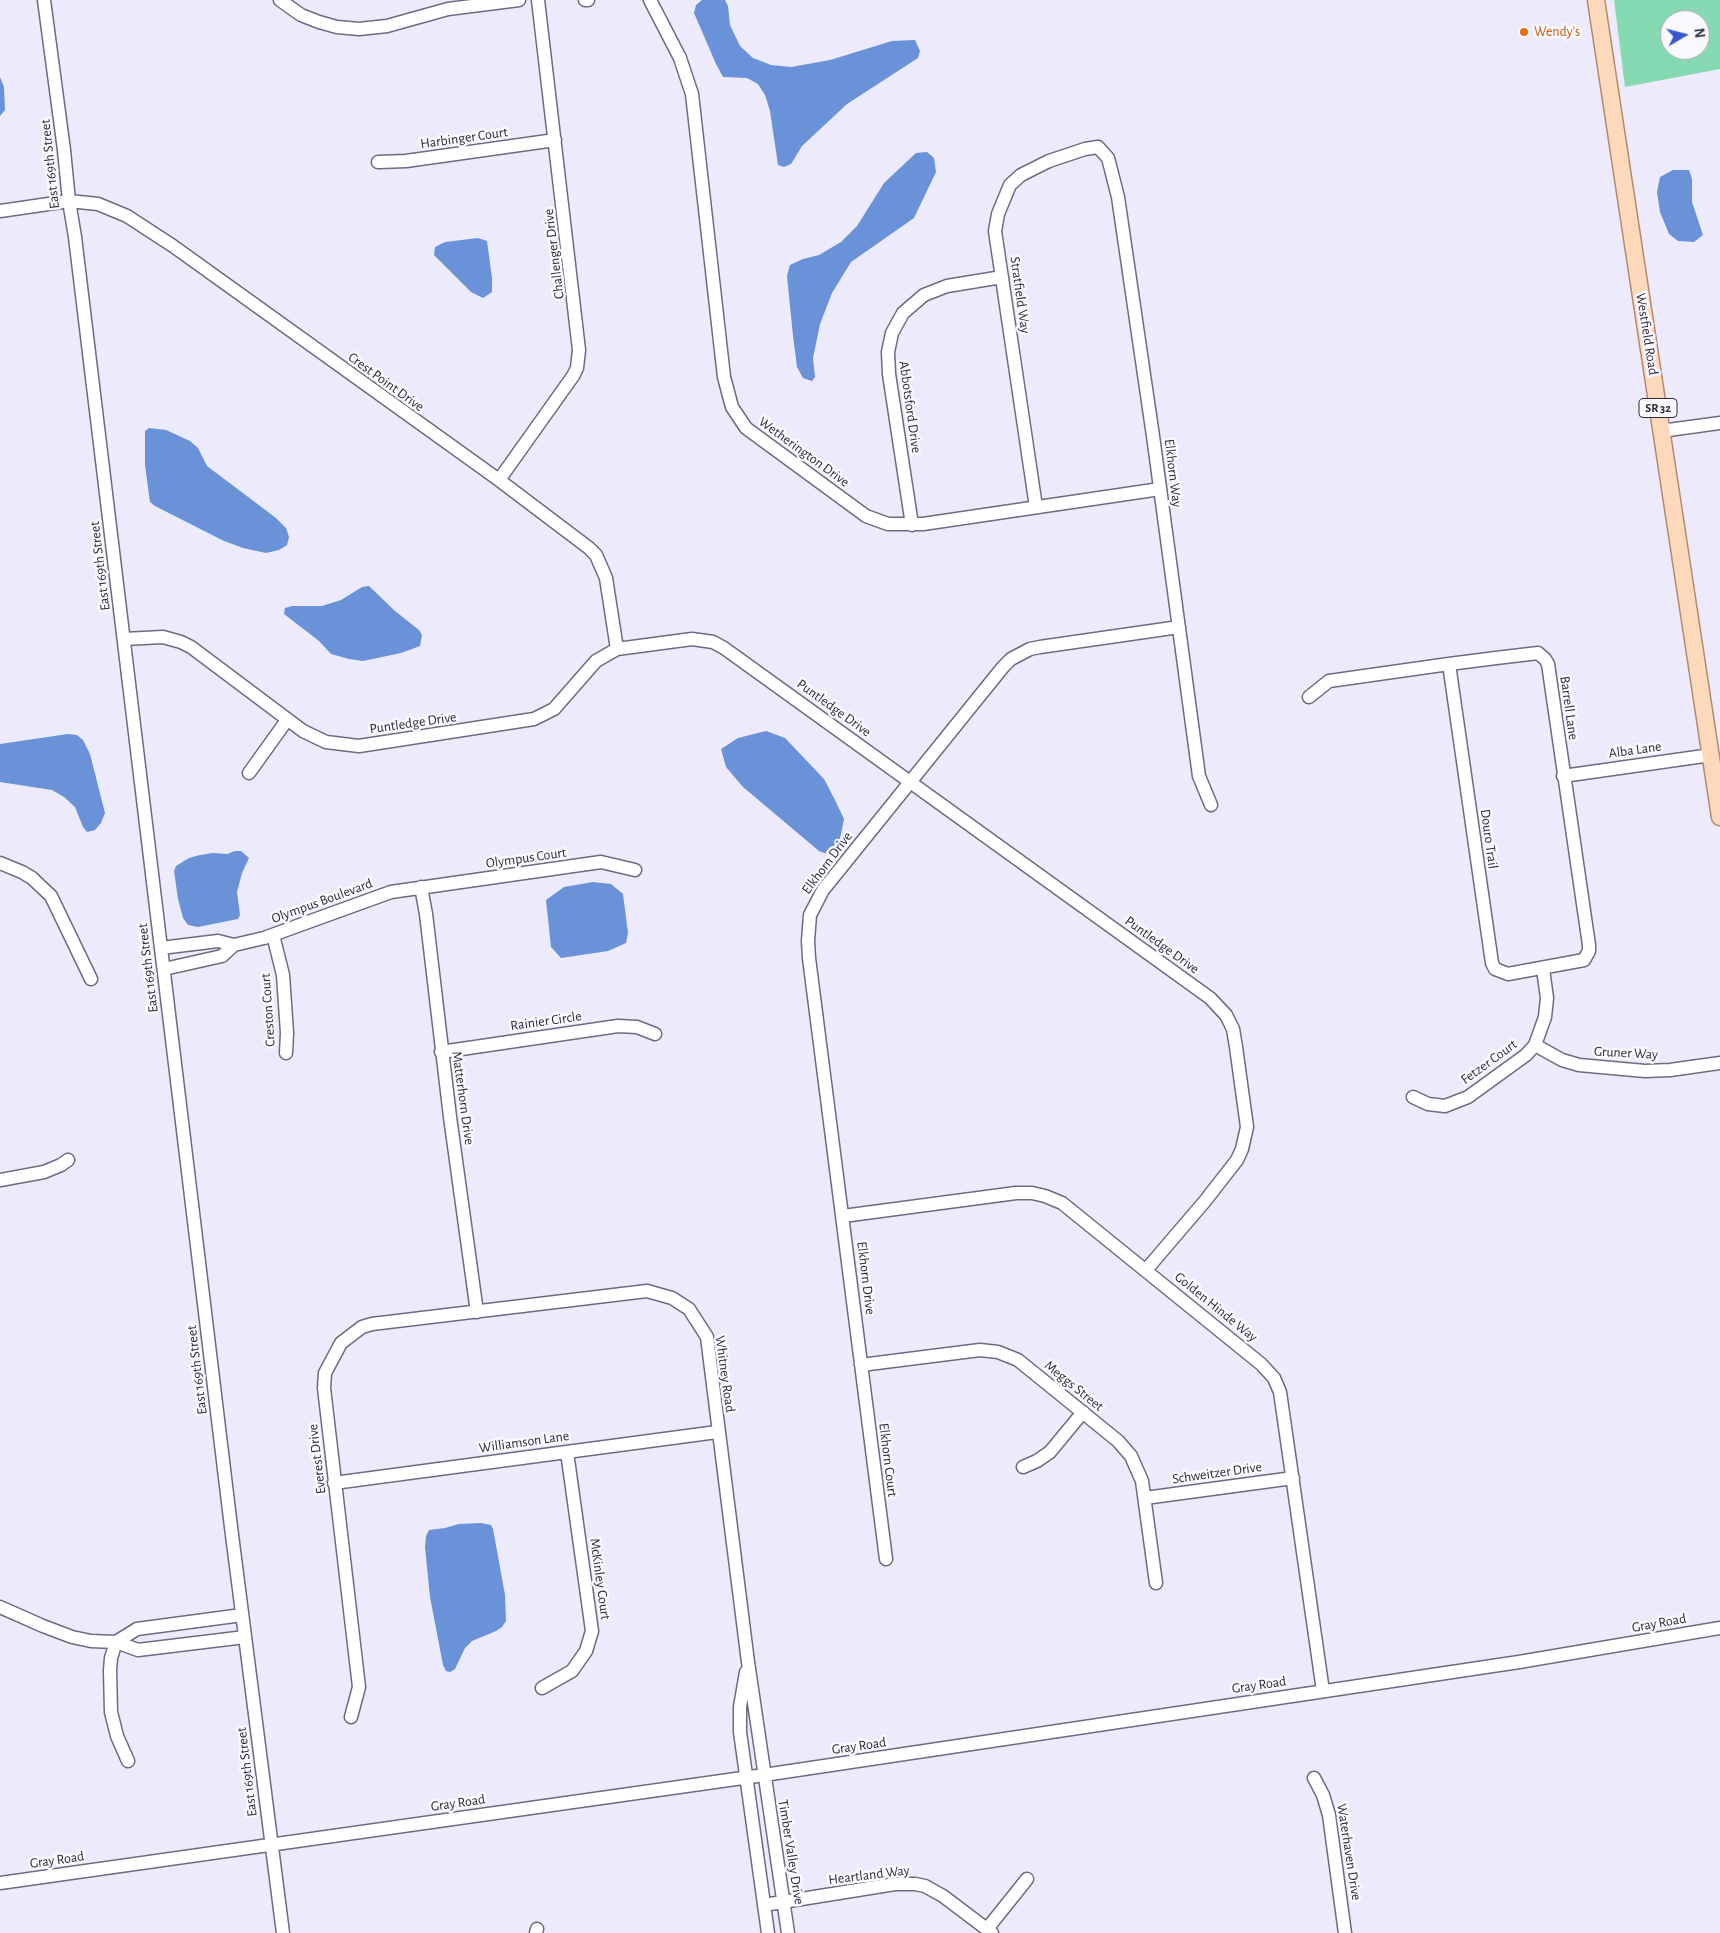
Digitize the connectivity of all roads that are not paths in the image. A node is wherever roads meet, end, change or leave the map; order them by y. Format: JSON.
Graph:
{"nodes":[{"id":1,"x":44,"y":0,"type":"edge"},
{"id":2,"x":280,"y":0,"type":"edge"},
{"id":3,"x":519,"y":0,"type":"edge"},
{"id":4,"x":538,"y":0,"type":"edge"},
{"id":5,"x":650,"y":0,"type":"edge"},
{"id":6,"x":1596,"y":0,"type":"edge"},
{"id":7,"x":491,"y":1,"type":"edge"},
{"id":8,"x":555,"y":140,"type":"junction"},
{"id":9,"x":1098,"y":147,"type":"joint"},
{"id":10,"x":378,"y":162,"type":"dead end"},
{"id":11,"x":69,"y":201,"type":"junction"},
{"id":12,"x":0,"y":211,"type":"edge"},
{"id":13,"x":1002,"y":277,"type":"junction"},
{"id":14,"x":1720,"y":423,"type":"edge"},
{"id":15,"x":1661,"y":431,"type":"junction"},
{"id":16,"x":499,"y":480,"type":"junction"},
{"id":17,"x":1160,"y":489,"type":"junction"},
{"id":18,"x":1036,"y":507,"type":"junction"},
{"id":19,"x":912,"y":525,"type":"junction"},
{"id":20,"x":1179,"y":627,"type":"junction"},
{"id":21,"x":124,"y":639,"type":"junction"},
{"id":22,"x":617,"y":649,"type":"junction"},
{"id":23,"x":1449,"y":664,"type":"junction"},
{"id":24,"x":1309,"y":696,"type":"dead end"},
{"id":25,"x":287,"y":720,"type":"junction"},
{"id":26,"x":1711,"y":755,"type":"junction"},
{"id":27,"x":249,"y":773,"type":"dead end"},
{"id":28,"x":1563,"y":776,"type":"junction"},
{"id":29,"x":910,"y":781,"type":"junction"},
{"id":30,"x":1212,"y":805,"type":"dead end"},
{"id":31,"x":1720,"y":817,"type":"edge"},
{"id":32,"x":0,"y":863,"type":"edge"},
{"id":33,"x":635,"y":870,"type":"dead end"},
{"id":34,"x":421,"y":887,"type":"junction"},
{"id":35,"x":273,"y":935,"type":"junction"},
{"id":36,"x":234,"y":945,"type":"junction"},
{"id":37,"x":161,"y":948,"type":"junction"},
{"id":38,"x":164,"y":969,"type":"junction"},
{"id":39,"x":1542,"y":969,"type":"junction"},
{"id":40,"x":91,"y":980,"type":"dead end"},
{"id":41,"x":655,"y":1034,"type":"dead end"},
{"id":42,"x":1534,"y":1045,"type":"junction"},
{"id":43,"x":441,"y":1052,"type":"junction"},
{"id":44,"x":286,"y":1053,"type":"dead end"},
{"id":45,"x":1720,"y":1063,"type":"edge"},
{"id":46,"x":1413,"y":1097,"type":"dead end"},
{"id":47,"x":68,"y":1160,"type":"dead end"},
{"id":48,"x":0,"y":1180,"type":"edge"},
{"id":49,"x":843,"y":1216,"type":"junction"},
{"id":50,"x":1146,"y":1270,"type":"junction"},
{"id":51,"x":477,"y":1312,"type":"junction"},
{"id":52,"x":861,"y":1365,"type":"junction"},
{"id":53,"x":1083,"y":1412,"type":"junction"},
{"id":54,"x":718,"y":1432,"type":"junction"},
{"id":55,"x":568,"y":1452,"type":"junction"},
{"id":56,"x":1024,"y":1467,"type":"dead end"},
{"id":57,"x":1292,"y":1478,"type":"junction"},
{"id":58,"x":334,"y":1482,"type":"junction"},
{"id":59,"x":1145,"y":1498,"type":"junction"},
{"id":60,"x":886,"y":1559,"type":"dead end"},
{"id":61,"x":1156,"y":1583,"type":"dead end"},
{"id":62,"x":0,"y":1607,"type":"edge"},
{"id":63,"x":242,"y":1615,"type":"junction"},
{"id":64,"x":1720,"y":1628,"type":"edge"},
{"id":65,"x":245,"y":1637,"type":"junction"},
{"id":66,"x":116,"y":1642,"type":"junction"},
{"id":67,"x":748,"y":1662,"type":"junction"},
{"id":68,"x":542,"y":1688,"type":"dead end"},
{"id":69,"x":1323,"y":1691,"type":"junction"},
{"id":70,"x":351,"y":1716,"type":"dead end"},
{"id":71,"x":128,"y":1761,"type":"dead end"},
{"id":72,"x":764,"y":1775,"type":"junction"},
{"id":73,"x":746,"y":1777,"type":"junction"},
{"id":74,"x":1314,"y":1778,"type":"dead end"},
{"id":75,"x":271,"y":1845,"type":"junction"},
{"id":76,"x":1027,"y":1879,"type":"dead end"},
{"id":77,"x":0,"y":1883,"type":"edge"},
{"id":78,"x":783,"y":1902,"type":"junction"},
{"id":79,"x":764,"y":1905,"type":"junction"},
{"id":80,"x":989,"y":1931,"type":"edge"},
{"id":81,"x":283,"y":1933,"type":"edge"},
{"id":82,"x":768,"y":1933,"type":"edge"},
{"id":83,"x":788,"y":1933,"type":"edge"},
{"id":84,"x":1345,"y":1933,"type":"edge"}],
"edges":[{"from":1,"to":11,"type":"street","name":"East 169th Street"},
{"from":2,"to":7,"type":"street"},
{"from":3,"to":7,"type":"street"},
{"from":4,"to":8,"type":"street","name":"Challenger Drive"},
{"from":5,"to":19,"type":"street","name":"Wetherington Drive"},
{"from":6,"to":15,"type":"main road","name":"Westfield Road","number":"SR 32"},
{"from":8,"to":10,"type":"street","name":"Harbinger Court"},
{"from":8,"to":16,"type":"street","name":"Challenger Drive"},
{"from":9,"to":13,"type":"street","name":"Stratfield Way"},
{"from":9,"to":17,"type":"street","name":"Elkhorn Way"},
{"from":11,"to":12,"type":"street","name":"Crest Point Drive"},
{"from":11,"to":16,"type":"street","name":"Crest Point Drive"},
{"from":11,"to":21,"type":"street","name":"East 169th Street"},
{"from":13,"to":18,"type":"street","name":"Stratfield Way"},
{"from":13,"to":19,"type":"street","name":"Abbotsford Drive"},
{"from":14,"to":15,"type":"street"},
{"from":15,"to":26,"type":"main road","name":"Westfield Road","number":"SR 32"},
{"from":16,"to":22,"type":"street","name":"Crest Point Drive"},
{"from":17,"to":18,"type":"street","name":"Wetherington Drive"},
{"from":17,"to":20,"type":"street","name":"Elkhorn Way"},
{"from":18,"to":19,"type":"street","name":"Wetherington Drive"},
{"from":20,"to":29,"type":"street","name":"Elkhorn Drive"},
{"from":20,"to":30,"type":"street","name":"Elkhorn Way"},
{"from":21,"to":25,"type":"street","name":"Puntledge Drive"},
{"from":21,"to":37,"type":"street","name":"East 169th Street"},
{"from":22,"to":25,"type":"street","name":"Puntledge Drive"},
{"from":22,"to":29,"type":"street","name":"Puntledge Drive"},
{"from":23,"to":24,"type":"street","name":"Barrell Lane"},
{"from":23,"to":28,"type":"street","name":"Barrell Lane"},
{"from":23,"to":39,"type":"street","name":"Douro Trail"},
{"from":25,"to":27,"type":"street"},
{"from":26,"to":28,"type":"street","name":"Alba Lane"},
{"from":26,"to":31,"type":"main road","name":"Westfield Road","number":"SR 32"},
{"from":28,"to":39,"type":"street","name":"Barrell Lane"},
{"from":29,"to":49,"type":"street","name":"Elkhorn Drive"},
{"from":29,"to":50,"type":"street","name":"Puntledge Drive"},
{"from":32,"to":40,"type":"street"},
{"from":33,"to":34,"type":"street","name":"Olympus Court"},
{"from":34,"to":35,"type":"street","name":"Olympus Boulevard"},
{"from":34,"to":43,"type":"street","name":"Matterhorn Drive"},
{"from":35,"to":36,"type":"street","name":"Olympus Boulevard"},
{"from":35,"to":44,"type":"street","name":"Creston Court"},
{"from":36,"to":37,"type":"street","name":"Olympus Boulevard"},
{"from":36,"to":38,"type":"street","name":"Olympus Boulevard"},
{"from":37,"to":38,"type":"street","name":"East 169th Street"},
{"from":38,"to":63,"type":"street","name":"East 169th Street"},
{"from":39,"to":42,"type":"street","name":"Fetzer Court"},
{"from":41,"to":43,"type":"street","name":"Rainier Circle"},
{"from":42,"to":45,"type":"street","name":"Gruner Way"},
{"from":42,"to":46,"type":"street","name":"Fetzer Court"},
{"from":43,"to":51,"type":"street","name":"Matterhorn Drive"},
{"from":47,"to":48,"type":"street"},
{"from":49,"to":50,"type":"street","name":"Golden Hinde Way"},
{"from":49,"to":52,"type":"street","name":"Elkhorn Drive"},
{"from":50,"to":57,"type":"street","name":"Golden Hinde Way"},
{"from":51,"to":54,"type":"street","name":"Whitney Road"},
{"from":51,"to":58,"type":"street","name":"Everest Drive"},
{"from":52,"to":53,"type":"street","name":"Meggs Street"},
{"from":52,"to":60,"type":"street","name":"Elkhorn Court"},
{"from":53,"to":56,"type":"street"},
{"from":53,"to":59,"type":"street","name":"Meggs Street"},
{"from":54,"to":55,"type":"street","name":"Williamson Lane"},
{"from":54,"to":67,"type":"street","name":"Whitney Road"},
{"from":55,"to":58,"type":"street","name":"Williamson Lane"},
{"from":55,"to":68,"type":"street","name":"McKinley Court"},
{"from":57,"to":59,"type":"street","name":"Schweitzer Drive"},
{"from":57,"to":69,"type":"street","name":"Golden Hinde Way"},
{"from":58,"to":70,"type":"street","name":"Everest Drive"},
{"from":59,"to":61,"type":"street","name":"Meggs Street"},
{"from":62,"to":66,"type":"street"},
{"from":63,"to":65,"type":"street","name":"East 169th Street"},
{"from":63,"to":66,"type":"street"},
{"from":64,"to":69,"type":"street","name":"Gray Road"},
{"from":65,"to":66,"type":"street"},
{"from":65,"to":75,"type":"street","name":"East 169th Street"},
{"from":66,"to":71,"type":"street"},
{"from":67,"to":72,"type":"street","name":"Whitney Road"},
{"from":67,"to":73,"type":"street","name":"Whitney Road"},
{"from":69,"to":72,"type":"street","name":"Gray Road"},
{"from":72,"to":73,"type":"street","name":"Gray Road"},
{"from":72,"to":78,"type":"street","name":"Timber Valley Drive"},
{"from":73,"to":75,"type":"street","name":"Gray Road"},
{"from":73,"to":79,"type":"street"},
{"from":74,"to":84,"type":"street","name":"Waterhaven Drive"},
{"from":75,"to":77,"type":"street","name":"Gray Road"},
{"from":75,"to":81,"type":"street","name":"East 169th Street"},
{"from":76,"to":80,"type":"street"},
{"from":78,"to":79,"type":"street","name":"Heartland Way"},
{"from":78,"to":80,"type":"street","name":"Heartland Way"},
{"from":78,"to":83,"type":"street","name":"Timber Valley Drive"},
{"from":79,"to":82,"type":"street"}]}
